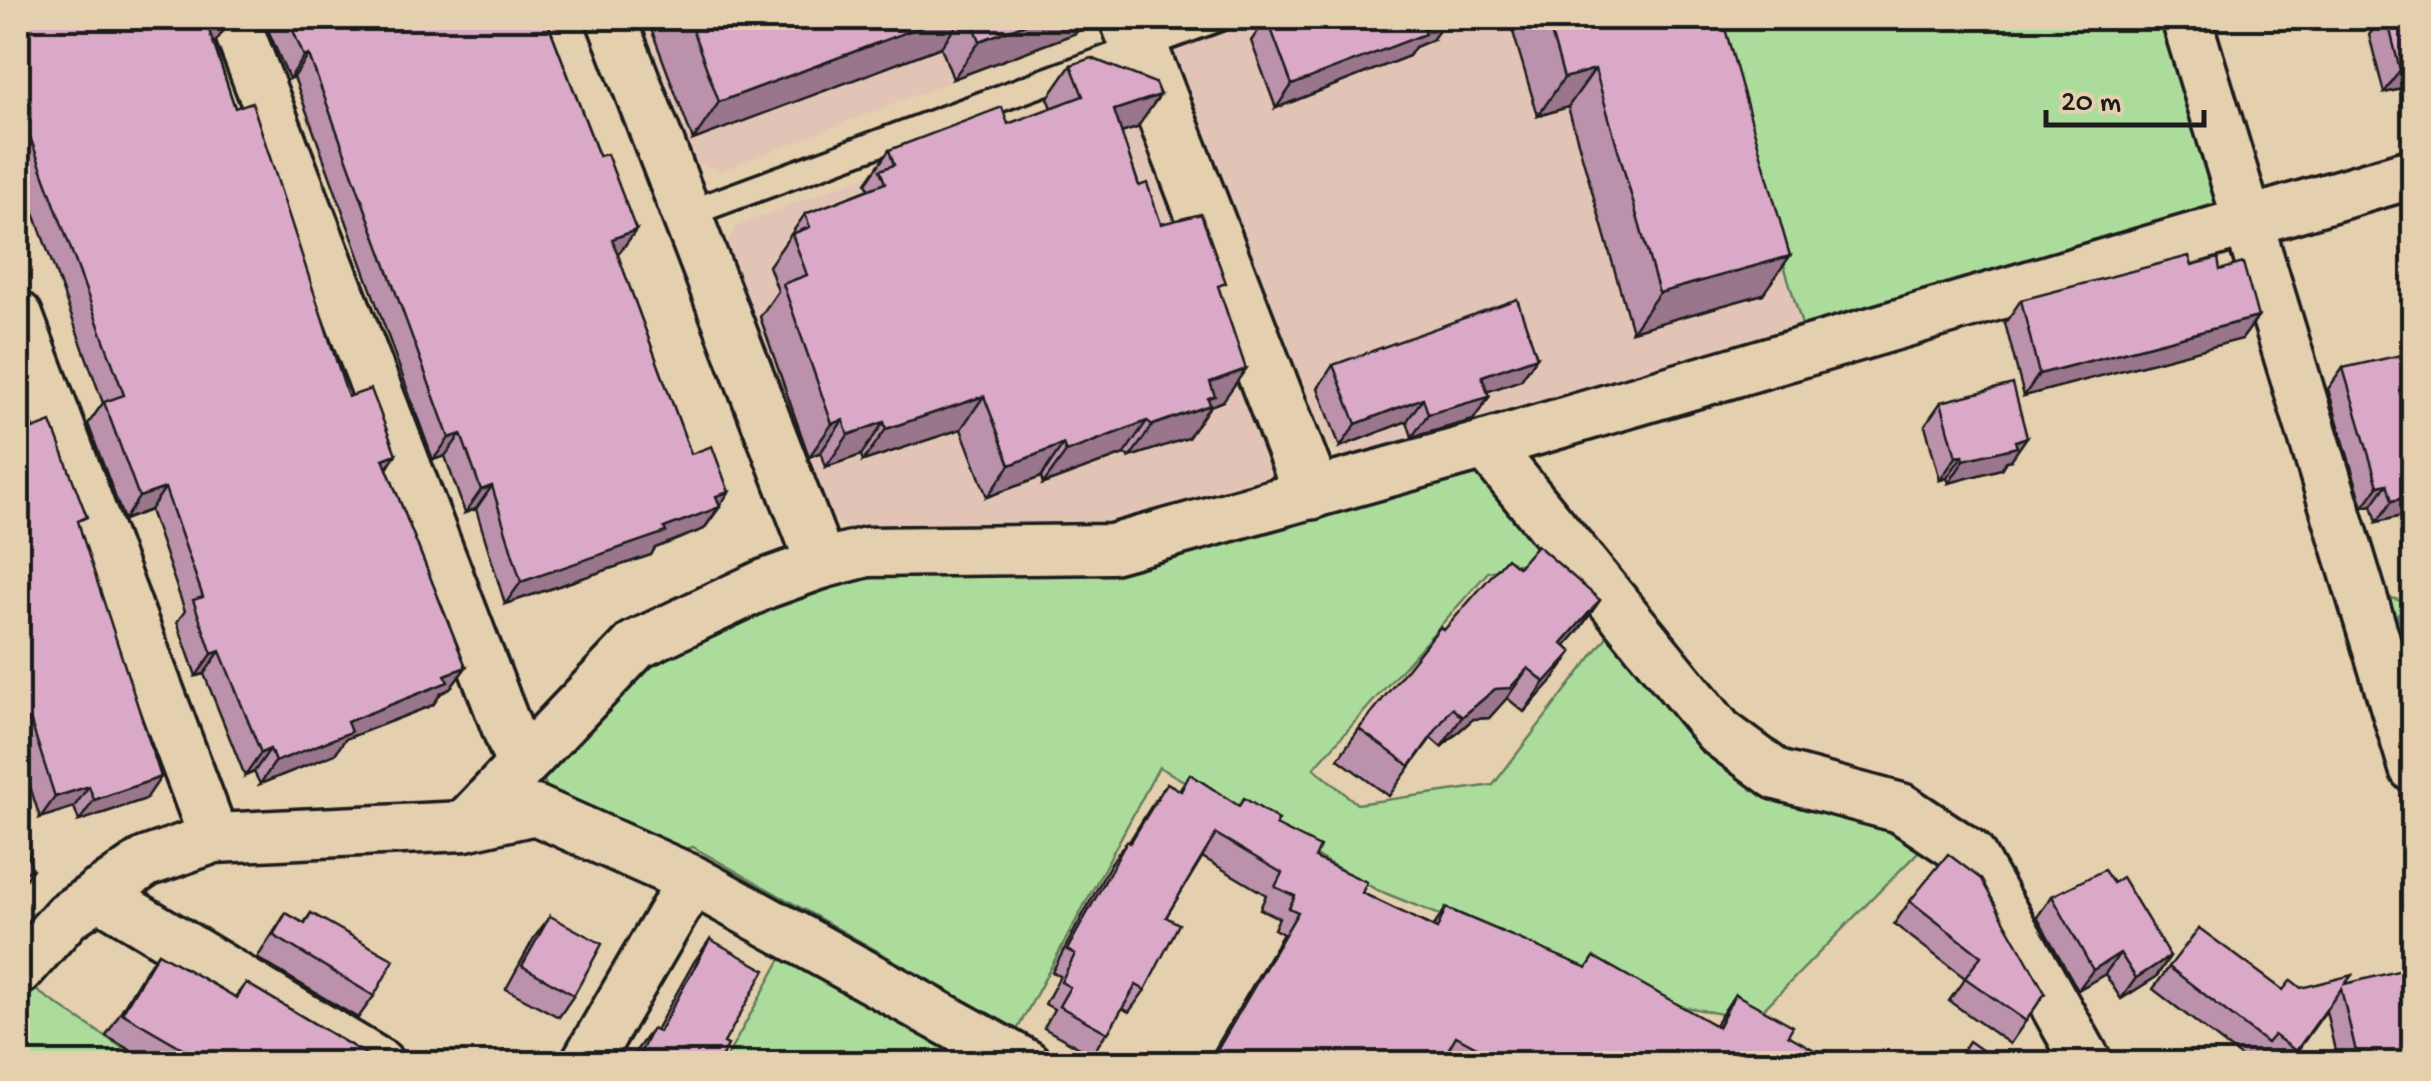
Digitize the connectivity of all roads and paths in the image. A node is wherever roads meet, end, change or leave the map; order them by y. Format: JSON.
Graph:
{"nodes":[{"id":1,"x":234,"y":18,"type":"edge"},
{"id":2,"x":611,"y":18,"type":"edge"},
{"id":3,"x":1218,"y":18,"type":"edge"},
{"id":4,"x":2186,"y":18,"type":"edge"},
{"id":5,"x":1134,"y":32,"type":"edge"},
{"id":6,"x":2414,"y":173,"type":"edge"},
{"id":7,"x":687,"y":214,"type":"junction"},
{"id":8,"x":2249,"y":224,"type":"junction"},
{"id":9,"x":18,"y":316,"type":"edge"},
{"id":10,"x":1486,"y":445,"type":"junction"},
{"id":11,"x":1311,"y":491,"type":"junction"},
{"id":12,"x":820,"y":564,"type":"junction"},
{"id":13,"x":521,"y":765,"type":"junction"},
{"id":14,"x":2414,"y":768,"type":"edge"},
{"id":15,"x":464,"y":826,"type":"junction"},
{"id":16,"x":214,"y":838,"type":"junction"},
{"id":17,"x":692,"y":880,"type":"junction"},
{"id":18,"x":98,"y":894,"type":"junction"},
{"id":19,"x":18,"y":971,"type":"edge"},
{"id":20,"x":380,"y":1064,"type":"edge"},
{"id":21,"x":585,"y":1064,"type":"edge"},
{"id":22,"x":1026,"y":1064,"type":"edge"},
{"id":23,"x":2088,"y":1064,"type":"edge"}],
"edges":[{"from":1,"to":13,"type":"street"},
{"from":2,"to":7,"type":"street"},
{"from":3,"to":5,"type":"lane"},
{"from":4,"to":8,"type":"street"},
{"from":5,"to":7,"type":"lane"},
{"from":5,"to":11,"type":"street"},
{"from":6,"to":8,"type":"street"},
{"from":7,"to":12,"type":"street"},
{"from":8,"to":10,"type":"street"},
{"from":8,"to":14,"type":"street"},
{"from":9,"to":16,"type":"street"},
{"from":10,"to":11,"type":"street"},
{"from":10,"to":23,"type":"street"},
{"from":11,"to":12,"type":"street"},
{"from":12,"to":13,"type":"street"},
{"from":13,"to":15,"type":"street"},
{"from":15,"to":16,"type":"street"},
{"from":15,"to":17,"type":"street"},
{"from":16,"to":18,"type":"street"},
{"from":17,"to":21,"type":"street"},
{"from":17,"to":22,"type":"street"},
{"from":18,"to":19,"type":"street"},
{"from":18,"to":20,"type":"street"}]}
